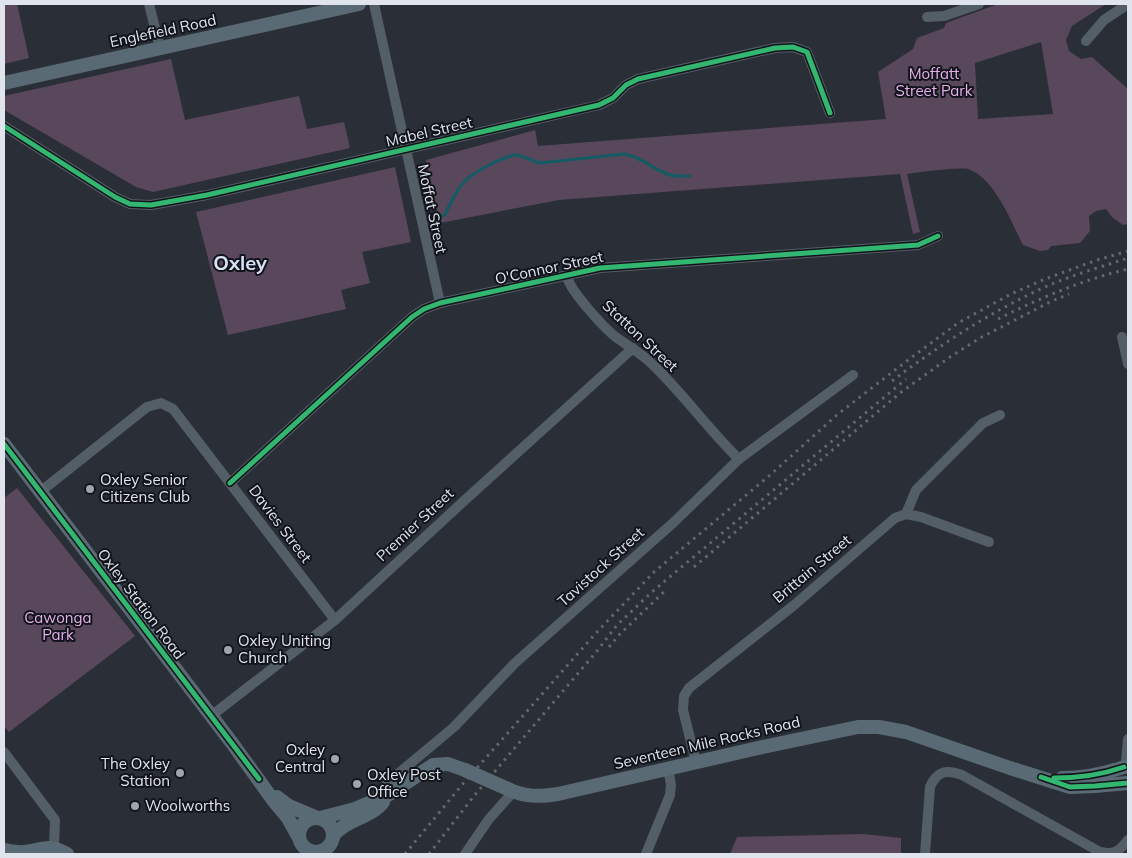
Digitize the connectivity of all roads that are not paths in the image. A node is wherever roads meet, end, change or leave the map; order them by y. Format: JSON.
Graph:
{"nodes":[{"id":1,"x":149,"y":4,"type":"edge"},
{"id":2,"x":359,"y":4,"type":"edge"},
{"id":3,"x":374,"y":4,"type":"edge"},
{"id":4,"x":979,"y":4,"type":"edge"},
{"id":5,"x":1128,"y":4,"type":"edge"},
{"id":6,"x":927,"y":17,"type":"dead end"},
{"id":7,"x":1086,"y":41,"type":"dead end"},
{"id":8,"x":160,"y":48,"type":"junction"},
{"id":9,"x":4,"y":83,"type":"edge"},
{"id":10,"x":830,"y":113,"type":"dead end"},
{"id":11,"x":4,"y":126,"type":"edge"},
{"id":12,"x":407,"y":150,"type":"junction"},
{"id":13,"x":938,"y":236,"type":"dead end"},
{"id":14,"x":567,"y":276,"type":"junction"},
{"id":15,"x":440,"y":303,"type":"junction"},
{"id":16,"x":1122,"y":337,"type":"dead end"},
{"id":17,"x":633,"y":348,"type":"junction"},
{"id":18,"x":1128,"y":364,"type":"edge"},
{"id":19,"x":853,"y":375,"type":"dead end"},
{"id":20,"x":1000,"y":415,"type":"dead end"},
{"id":21,"x":4,"y":444,"type":"edge"},
{"id":22,"x":739,"y":459,"type":"junction"},
{"id":23,"x":230,"y":483,"type":"junction"},
{"id":24,"x":40,"y":492,"type":"junction"},
{"id":25,"x":906,"y":514,"type":"junction"},
{"id":26,"x":989,"y":542,"type":"dead end"},
{"id":27,"x":335,"y":620,"type":"junction"},
{"id":28,"x":211,"y":716,"type":"junction"},
{"id":29,"x":1128,"y":739,"type":"edge"},
{"id":30,"x":4,"y":752,"type":"edge"},
{"id":31,"x":696,"y":762,"type":"junction"},
{"id":32,"x":668,"y":768,"type":"junction"},
{"id":33,"x":1127,"y":770,"type":"edge"},
{"id":34,"x":259,"y":779,"type":"junction"},
{"id":35,"x":511,"y":790,"type":"junction"},
{"id":36,"x":388,"y":795,"type":"junction"},
{"id":37,"x":317,"y":818,"type":"junction"},
{"id":38,"x":333,"y":836,"type":"junction"},
{"id":39,"x":1128,"y":840,"type":"edge"},
{"id":40,"x":297,"y":844,"type":"edge"},
{"id":41,"x":54,"y":847,"type":"junction"},
{"id":42,"x":4,"y":850,"type":"edge"},
{"id":43,"x":311,"y":853,"type":"edge"},
{"id":44,"x":67,"y":854,"type":"edge"},
{"id":45,"x":465,"y":854,"type":"edge"},
{"id":46,"x":646,"y":854,"type":"edge"},
{"id":47,"x":925,"y":854,"type":"edge"}],
"edges":[{"from":1,"to":8,"type":"street"},
{"from":2,"to":8,"type":"main road","name":"Englefield Road"},
{"from":3,"to":12,"type":"street","name":"Moffat Street"},
{"from":4,"to":6,"type":"street"},
{"from":5,"to":7,"type":"street"},
{"from":8,"to":9,"type":"main road","name":"Englefield Road"},
{"from":10,"to":12,"type":"street","name":"Mabel Street"},
{"from":11,"to":12,"type":"street","name":"Mabel Street"},
{"from":12,"to":15,"type":"street","name":"Moffat Street"},
{"from":13,"to":14,"type":"street","name":"O'Connor Street"},
{"from":14,"to":15,"type":"street","name":"O'Connor Street"},
{"from":14,"to":17,"type":"street","name":"Statton Street"},
{"from":15,"to":23,"type":"street","name":"O'Connor Street"},
{"from":16,"to":18,"type":"street"},
{"from":17,"to":22,"type":"street","name":"Statton Street"},
{"from":17,"to":27,"type":"street","name":"Premier Street"},
{"from":19,"to":22,"type":"street","name":"Tavistock Street"},
{"from":20,"to":25,"type":"street"},
{"from":21,"to":24,"type":"main road","name":"Oxley Station Road"},
{"from":22,"to":36,"type":"street","name":"Tavistock Street"},
{"from":23,"to":24,"type":"street","name":"Davies Street"},
{"from":23,"to":27,"type":"street","name":"Davies Street"},
{"from":24,"to":28,"type":"main road","name":"Oxley Station Road"},
{"from":25,"to":26,"type":"street"},
{"from":25,"to":31,"type":"street","name":"Brittain Street"},
{"from":27,"to":28,"type":"street","name":"Premier Street"},
{"from":28,"to":34,"type":"main road","name":"Oxley Station Road"},
{"from":29,"to":33,"type":"street"},
{"from":30,"to":41,"type":"street"},
{"from":31,"to":32,"type":"main road","name":"Seventeen Mile Rocks Road"},
{"from":31,"to":33,"type":"main road","name":"Seventeen Mile Rocks Road"},
{"from":32,"to":35,"type":"main road","name":"Seventeen Mile Rocks Road"},
{"from":32,"to":46,"type":"street"},
{"from":34,"to":37,"type":"main road","name":"Oxley Station Road"},
{"from":34,"to":40,"type":"main road","name":"Oxley Station Road"},
{"from":35,"to":36,"type":"main road","name":"Seventeen Mile Rocks Road","bridge":true},
{"from":35,"to":45,"type":"street"},
{"from":36,"to":37,"type":"main road","name":"Seventeen Mile Rocks Road"},
{"from":36,"to":38,"type":"main road","name":"Seventeen Mile Rocks Road"},
{"from":37,"to":38,"type":"main road"},
{"from":37,"to":40,"type":"main road"},
{"from":38,"to":43,"type":"main road"},
{"from":39,"to":47,"type":"street"},
{"from":40,"to":43,"type":"main road"},
{"from":41,"to":42,"type":"main road"},
{"from":41,"to":44,"type":"main road"}]}
